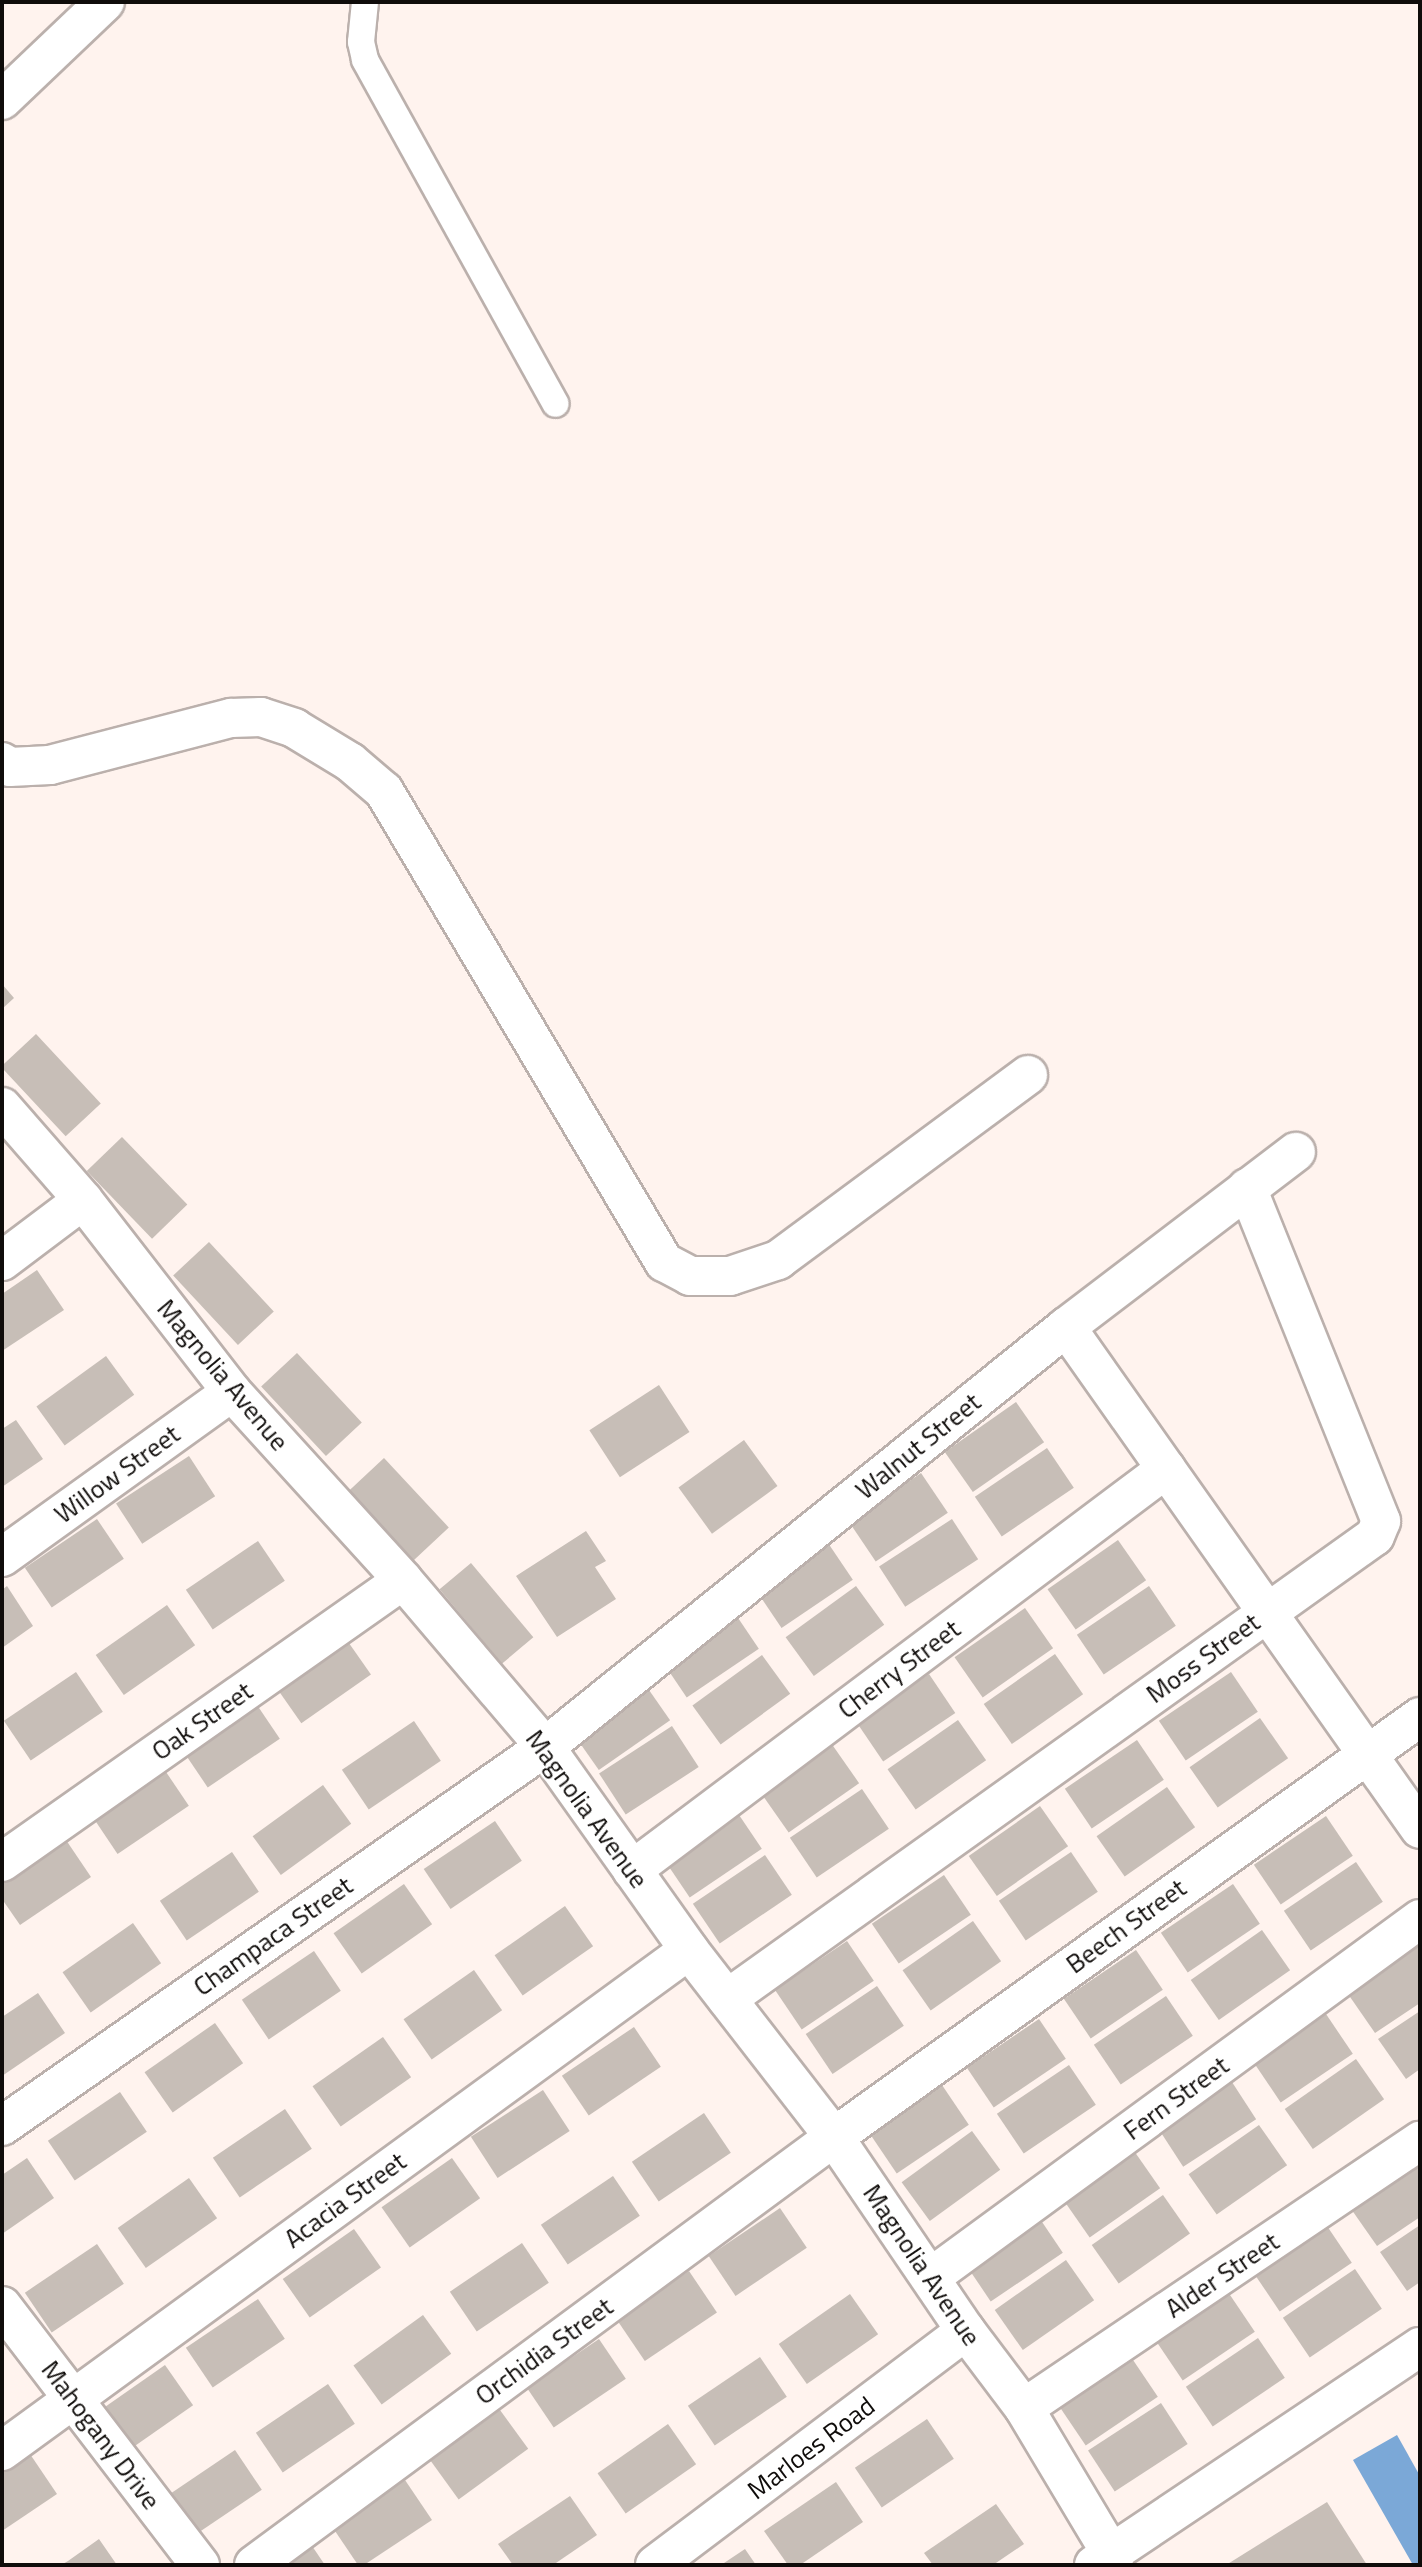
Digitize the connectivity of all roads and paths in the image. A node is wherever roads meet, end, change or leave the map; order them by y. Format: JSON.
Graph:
{"nodes":[{"id":1,"x":105,"y":2,"type":"edge"},
{"id":2,"x":365,"y":2,"type":"edge"},
{"id":3,"x":2,"y":100,"type":"edge"},
{"id":4,"x":556,"y":404,"type":"dead end"},
{"id":5,"x":2,"y":762,"type":"edge"},
{"id":6,"x":1028,"y":1075,"type":"dead end"},
{"id":7,"x":2,"y":1107,"type":"edge"},
{"id":8,"x":1296,"y":1152,"type":"dead end"},
{"id":9,"x":1247,"y":1188,"type":"junction"},
{"id":10,"x":83,"y":1200,"type":"junction"},
{"id":11,"x":2,"y":1261,"type":"edge"},
{"id":12,"x":1066,"y":1327,"type":"junction"},
{"id":13,"x":232,"y":1392,"type":"junction"},
{"id":14,"x":1166,"y":1469,"type":"junction"},
{"id":15,"x":2,"y":1557,"type":"edge"},
{"id":16,"x":403,"y":1580,"type":"junction"},
{"id":17,"x":1267,"y":1612,"type":"junction"},
{"id":18,"x":1420,"y":1717,"type":"edge"},
{"id":19,"x":545,"y":1747,"type":"junction"},
{"id":20,"x":1366,"y":1753,"type":"junction"},
{"id":21,"x":1420,"y":1829,"type":"edge"},
{"id":22,"x":2,"y":1862,"type":"edge"},
{"id":23,"x":632,"y":1870,"type":"junction"},
{"id":24,"x":1420,"y":1919,"type":"edge"},
{"id":25,"x":689,"y":1950,"type":"junction"},
{"id":26,"x":727,"y":1999,"type":"junction"},
{"id":27,"x":2,"y":2126,"type":"edge"},
{"id":28,"x":834,"y":2137,"type":"junction"},
{"id":29,"x":1420,"y":2141,"type":"edge"},
{"id":30,"x":931,"y":2277,"type":"junction"},
{"id":31,"x":2,"y":2306,"type":"edge"},
{"id":32,"x":966,"y":2331,"type":"junction"},
{"id":33,"x":1420,"y":2347,"type":"edge"},
{"id":34,"x":74,"y":2398,"type":"junction"},
{"id":35,"x":1024,"y":2409,"type":"junction"},
{"id":36,"x":2,"y":2451,"type":"edge"},
{"id":37,"x":1107,"y":2562,"type":"edge"},
{"id":38,"x":200,"y":2565,"type":"edge"},
{"id":39,"x":254,"y":2565,"type":"edge"},
{"id":40,"x":655,"y":2565,"type":"edge"}],
"edges":[{"from":1,"to":3,"type":"street"},
{"from":2,"to":4,"type":"lane"},
{"from":5,"to":6,"type":"street"},
{"from":7,"to":10,"type":"street","name":"Magnolia Avenue"},
{"from":8,"to":9,"type":"street","name":"Walnut Street"},
{"from":9,"to":12,"type":"street","name":"Walnut Street"},
{"from":9,"to":17,"type":"street","name":"Moss Street"},
{"from":10,"to":11,"type":"street"},
{"from":10,"to":13,"type":"street","name":"Magnolia Avenue"},
{"from":12,"to":14,"type":"street"},
{"from":12,"to":19,"type":"street","name":"Walnut Street"},
{"from":13,"to":15,"type":"street","name":"Willow Street"},
{"from":13,"to":16,"type":"street","name":"Magnolia Avenue"},
{"from":14,"to":17,"type":"street"},
{"from":14,"to":23,"type":"street","name":"Cherry Street"},
{"from":16,"to":19,"type":"street","name":"Magnolia Avenue"},
{"from":16,"to":22,"type":"street","name":"Oak Street"},
{"from":17,"to":20,"type":"street"},
{"from":17,"to":26,"type":"street","name":"Moss Street"},
{"from":18,"to":20,"type":"street","name":"Beech Street"},
{"from":19,"to":23,"type":"street","name":"Magnolia Avenue"},
{"from":19,"to":27,"type":"street","name":"Champaca Street"},
{"from":20,"to":21,"type":"street"},
{"from":20,"to":28,"type":"street","name":"Beech Street"},
{"from":23,"to":25,"type":"street","name":"Magnolia Avenue"},
{"from":24,"to":30,"type":"street","name":"Fern Street"},
{"from":25,"to":26,"type":"street","name":"Magnolia Avenue"},
{"from":25,"to":34,"type":"street","name":"Acacia Street"},
{"from":26,"to":28,"type":"street","name":"Magnolia Avenue"},
{"from":28,"to":30,"type":"street","name":"Magnolia Avenue"},
{"from":28,"to":39,"type":"street","name":"Orchidia Street"},
{"from":29,"to":35,"type":"street","name":"Alder Street"},
{"from":30,"to":32,"type":"street","name":"Magnolia Avenue"},
{"from":31,"to":34,"type":"street","name":"Mahogany Drive"},
{"from":32,"to":35,"type":"street","name":"Magnolia Avenue"},
{"from":32,"to":40,"type":"street","name":"Marloes Road"},
{"from":33,"to":37,"type":"street"},
{"from":34,"to":36,"type":"street","name":"Acacia Street"},
{"from":34,"to":38,"type":"street","name":"Mahogany Drive"},
{"from":35,"to":37,"type":"street","name":"Magnolia Avenue"}]}
